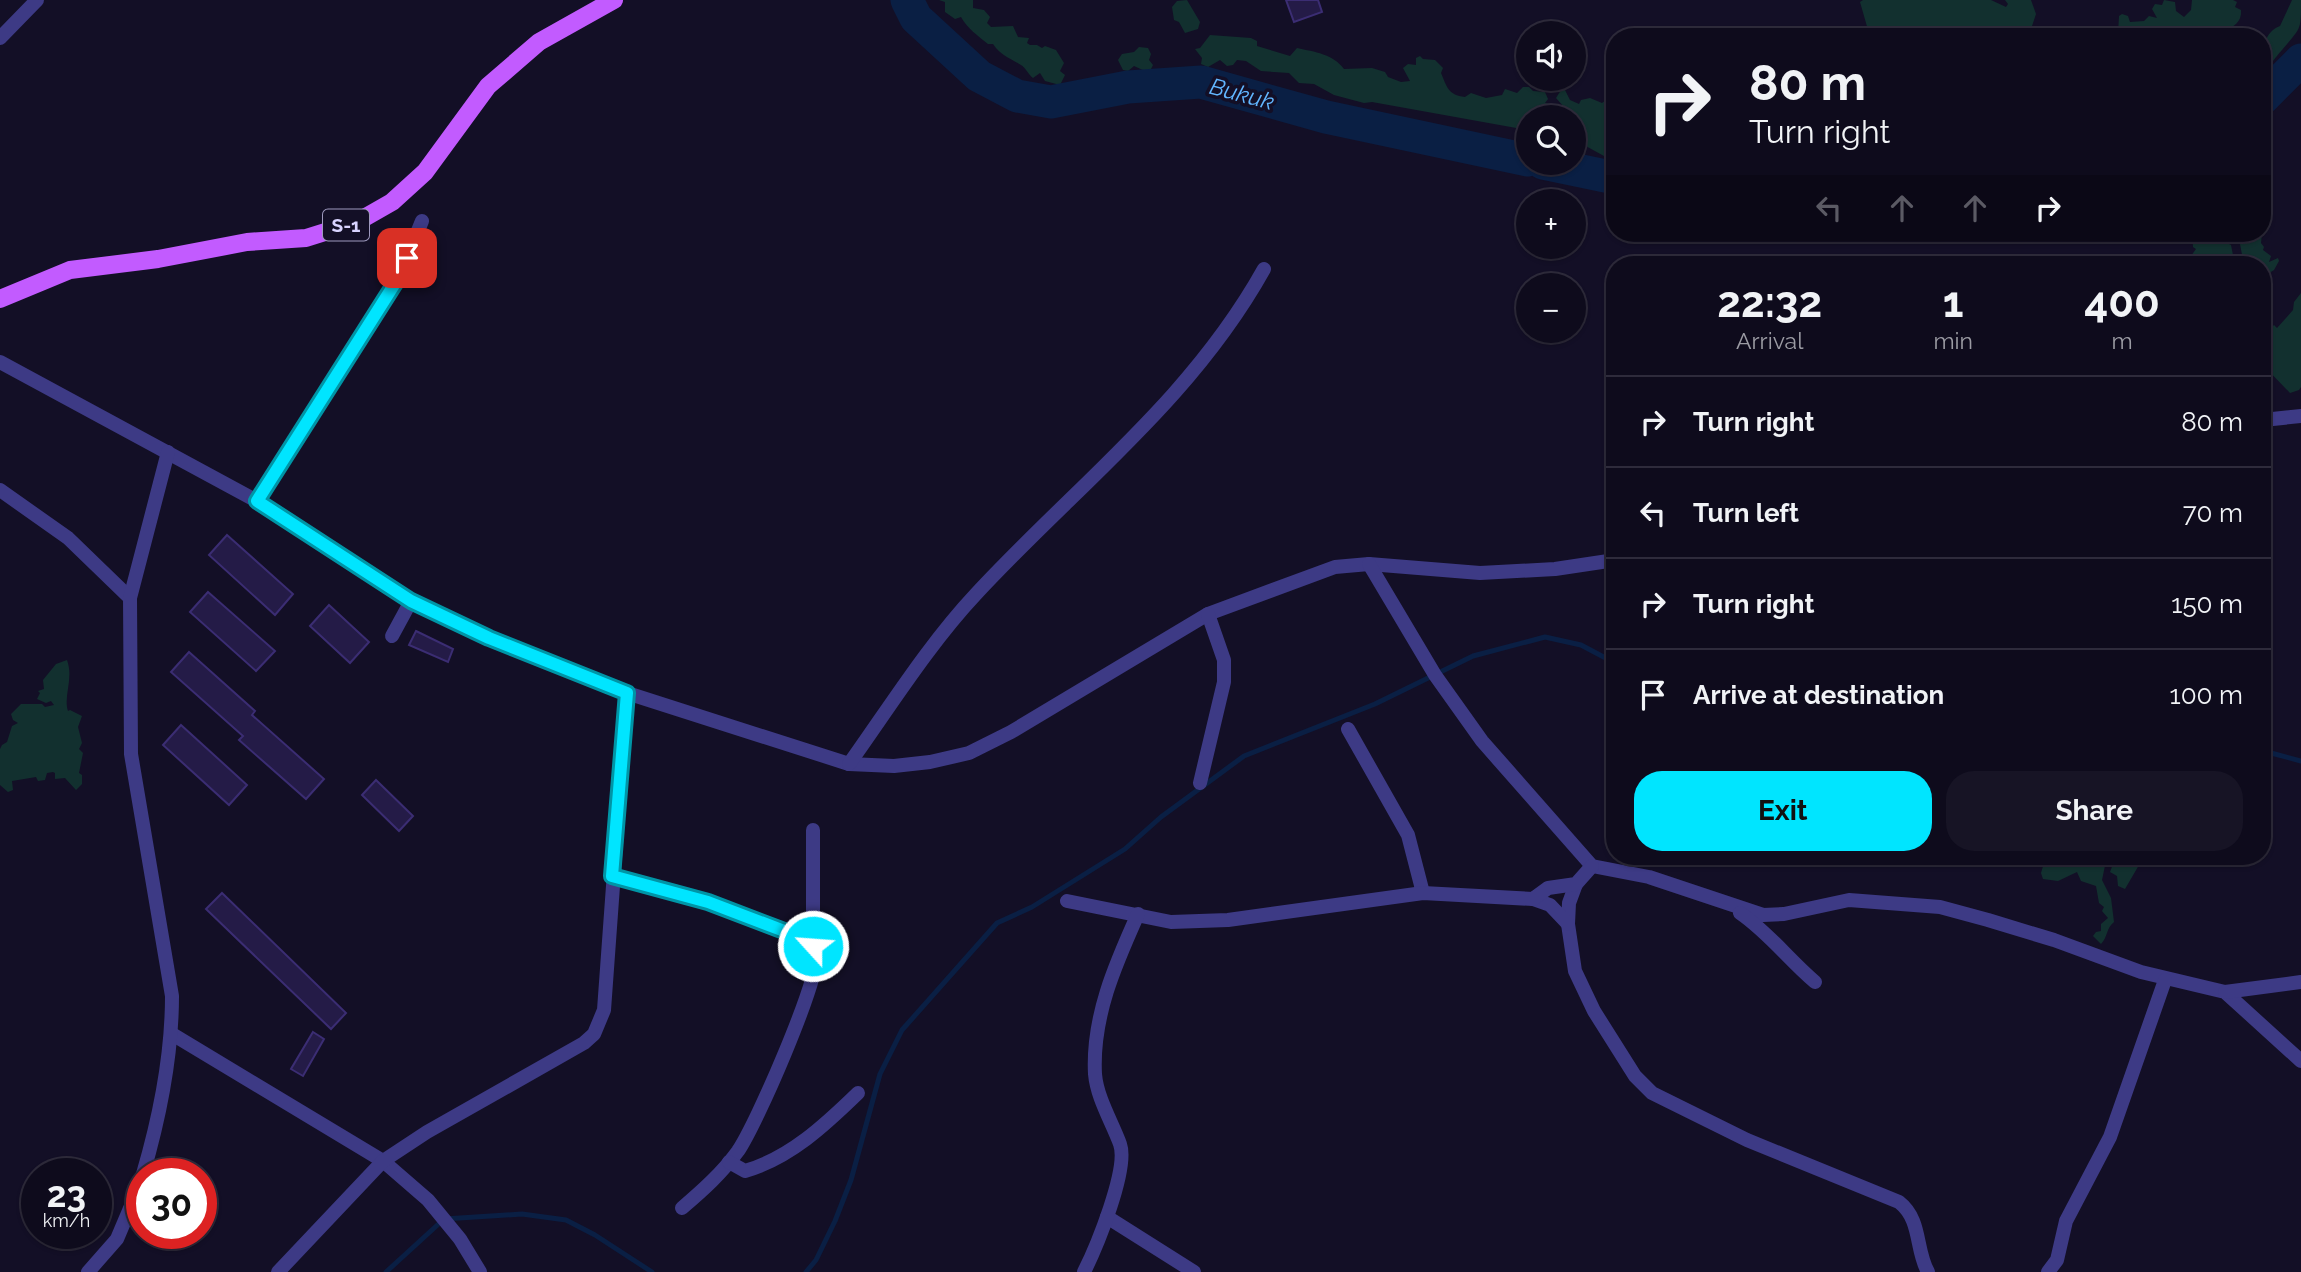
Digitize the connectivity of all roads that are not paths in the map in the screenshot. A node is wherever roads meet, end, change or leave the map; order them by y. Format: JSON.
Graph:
{"nodes":[{"id":1,"x":37,"y":0,"type":"edge"},
{"id":2,"x":614,"y":0,"type":"edge"},
{"id":3,"x":0,"y":38,"type":"edge"},
{"id":4,"x":422,"y":220,"type":"dead end"},
{"id":5,"x":1264,"y":269,"type":"dead end"},
{"id":6,"x":0,"y":299,"type":"edge"},
{"id":7,"x":0,"y":362,"type":"edge"},
{"id":8,"x":2301,"y":416,"type":"edge"},
{"id":9,"x":2271,"y":419,"type":"edge"},
{"id":10,"x":168,"y":452,"type":"junction"},
{"id":11,"x":0,"y":490,"type":"edge"},
{"id":12,"x":257,"y":501,"type":"junction"},
{"id":13,"x":1606,"y":562,"type":"edge"},
{"id":14,"x":1369,"y":564,"type":"junction"},
{"id":15,"x":130,"y":598,"type":"junction"},
{"id":16,"x":411,"y":601,"type":"junction"},
{"id":17,"x":1208,"y":614,"type":"junction"},
{"id":18,"x":392,"y":636,"type":"dead end"},
{"id":19,"x":627,"y":693,"type":"junction"},
{"id":20,"x":1348,"y":729,"type":"dead end"},
{"id":21,"x":849,"y":764,"type":"junction"},
{"id":22,"x":1200,"y":783,"type":"dead end"},
{"id":23,"x":813,"y":830,"type":"dead end"},
{"id":24,"x":1592,"y":866,"type":"junction"},
{"id":25,"x":612,"y":876,"type":"junction"},
{"id":26,"x":1576,"y":884,"type":"junction"},
{"id":27,"x":1423,"y":894,"type":"junction"},
{"id":28,"x":1533,"y":899,"type":"junction"},
{"id":29,"x":1067,"y":901,"type":"dead end"},
{"id":30,"x":1730,"y":906,"type":"junction"},
{"id":31,"x":1138,"y":914,"type":"junction"},
{"id":32,"x":1568,"y":924,"type":"junction"},
{"id":33,"x":813,"y":946,"type":"junction"},
{"id":34,"x":2165,"y":980,"type":"junction"},
{"id":35,"x":1815,"y":982,"type":"dead end"},
{"id":36,"x":2301,"y":982,"type":"edge"},
{"id":37,"x":2225,"y":992,"type":"junction"},
{"id":38,"x":172,"y":1034,"type":"junction"},
{"id":39,"x":2301,"y":1061,"type":"edge"},
{"id":40,"x":859,"y":1093,"type":"dead end"},
{"id":41,"x":149,"y":1158,"type":"edge"},
{"id":42,"x":383,"y":1161,"type":"junction"},
{"id":43,"x":729,"y":1162,"type":"junction"},
{"id":44,"x":682,"y":1208,"type":"dead end"},
{"id":45,"x":1107,"y":1217,"type":"junction"},
{"id":46,"x":126,"y":1218,"type":"edge"},
{"id":47,"x":88,"y":1272,"type":"edge"},
{"id":48,"x":278,"y":1272,"type":"edge"},
{"id":49,"x":480,"y":1272,"type":"edge"},
{"id":50,"x":1084,"y":1272,"type":"edge"},
{"id":51,"x":1194,"y":1272,"type":"edge"},
{"id":52,"x":1928,"y":1272,"type":"edge"},
{"id":53,"x":2048,"y":1272,"type":"edge"}],
"edges":[{"from":1,"to":3,"type":"street"},
{"from":2,"to":6,"type":"main road","number":"S-1"},
{"from":4,"to":12,"type":"street"},
{"from":5,"to":21,"type":"street"},
{"from":7,"to":10,"type":"street"},
{"from":8,"to":9,"type":"street"},
{"from":10,"to":12,"type":"street"},
{"from":10,"to":15,"type":"street"},
{"from":11,"to":15,"type":"street"},
{"from":12,"to":16,"type":"street"},
{"from":13,"to":14,"type":"street"},
{"from":14,"to":17,"type":"street"},
{"from":14,"to":24,"type":"street"},
{"from":15,"to":38,"type":"street"},
{"from":16,"to":18,"type":"street"},
{"from":16,"to":19,"type":"street"},
{"from":17,"to":21,"type":"street"},
{"from":17,"to":22,"type":"street"},
{"from":19,"to":21,"type":"street"},
{"from":19,"to":25,"type":"street"},
{"from":20,"to":27,"type":"street"},
{"from":23,"to":33,"type":"street"},
{"from":24,"to":26,"type":"street"},
{"from":24,"to":30,"type":"street"},
{"from":25,"to":33,"type":"street"},
{"from":25,"to":42,"type":"street"},
{"from":26,"to":28,"type":"street"},
{"from":26,"to":32,"type":"street"},
{"from":27,"to":28,"type":"street"},
{"from":27,"to":31,"type":"street"},
{"from":28,"to":32,"type":"street"},
{"from":29,"to":31,"type":"street"},
{"from":30,"to":34,"type":"street"},
{"from":30,"to":35,"type":"street"},
{"from":31,"to":45,"type":"street"},
{"from":32,"to":52,"type":"street"},
{"from":33,"to":43,"type":"street"},
{"from":34,"to":37,"type":"street"},
{"from":34,"to":53,"type":"street"},
{"from":36,"to":37,"type":"street"},
{"from":37,"to":39,"type":"street"},
{"from":38,"to":41,"type":"street"},
{"from":38,"to":42,"type":"street"},
{"from":40,"to":43,"type":"street"},
{"from":42,"to":48,"type":"street"},
{"from":42,"to":49,"type":"street"},
{"from":43,"to":44,"type":"street"},
{"from":45,"to":50,"type":"street"},
{"from":45,"to":51,"type":"street"},
{"from":46,"to":47,"type":"street"}]}
